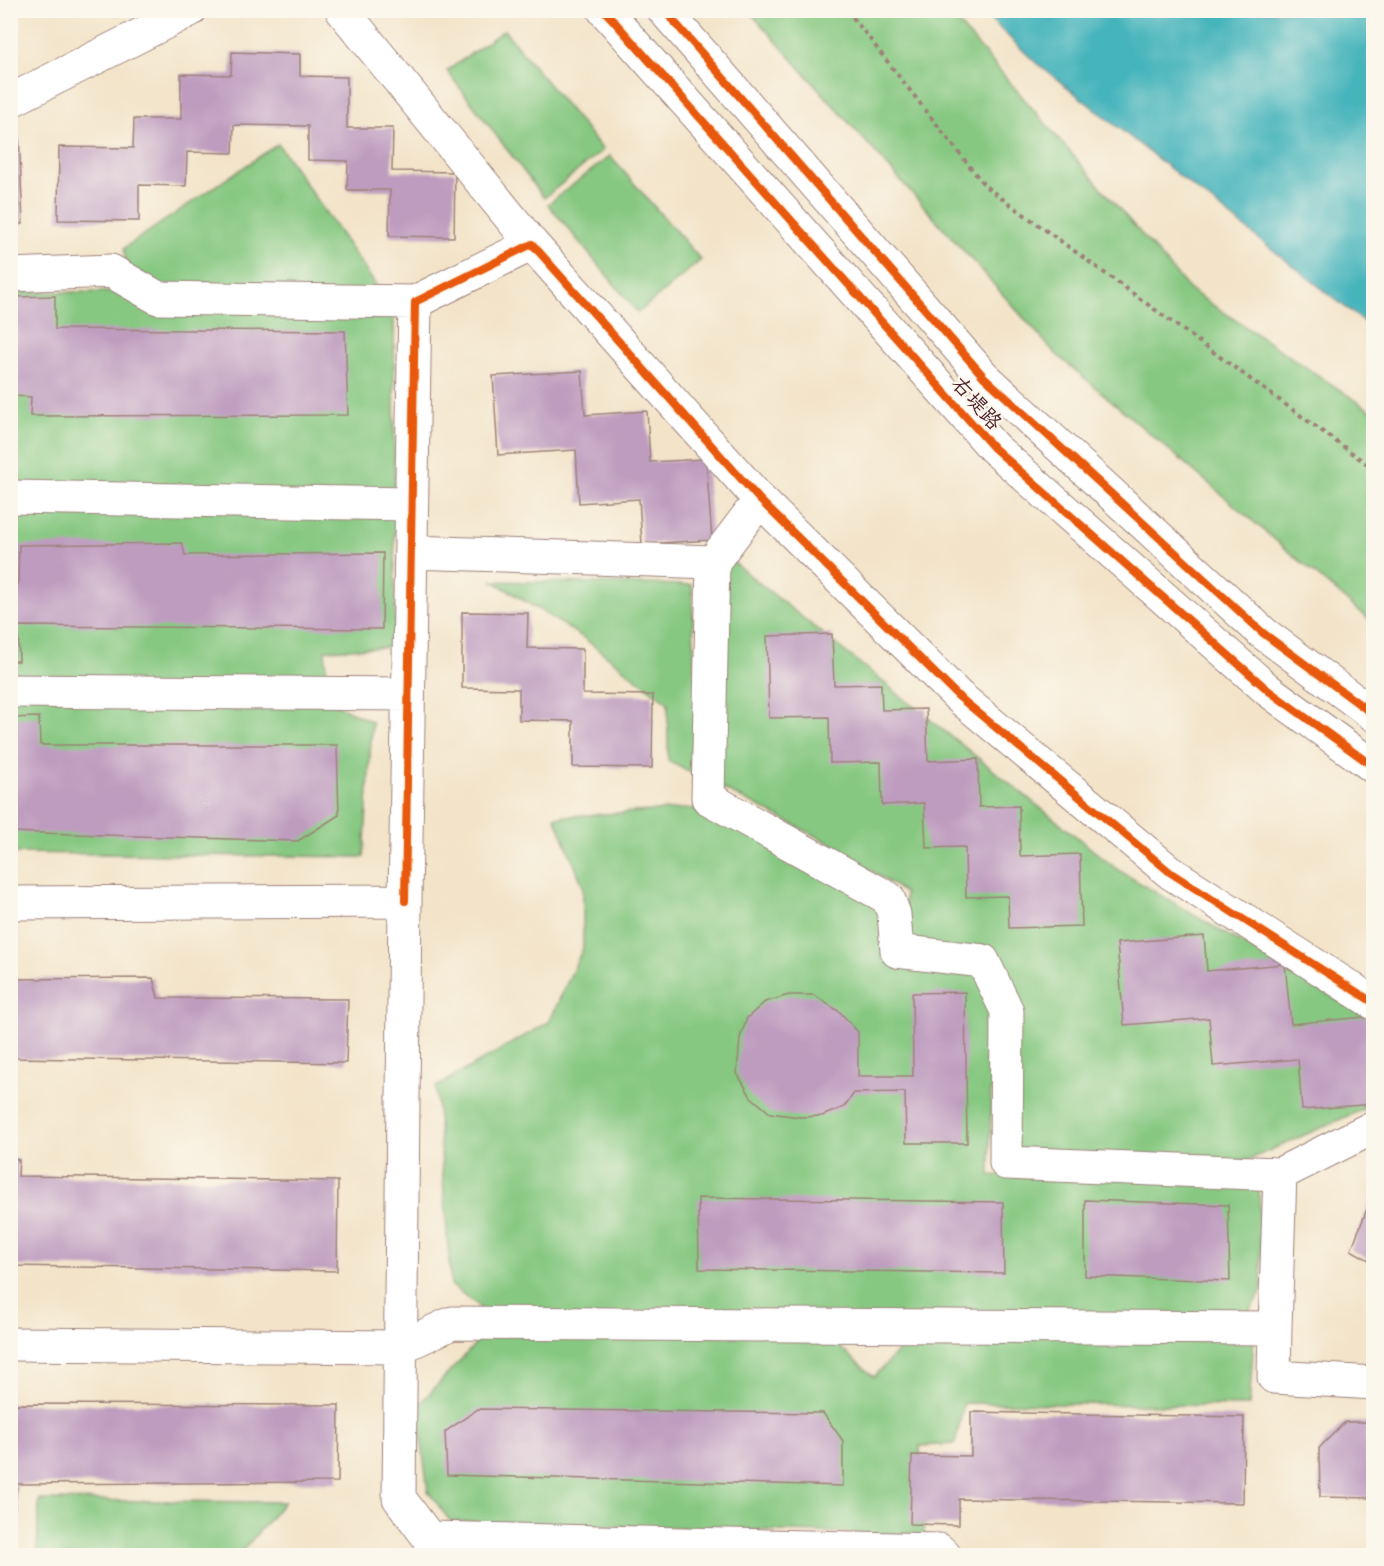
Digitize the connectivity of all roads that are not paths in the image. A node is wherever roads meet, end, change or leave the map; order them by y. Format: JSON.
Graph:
{"nodes":[{"id":1,"x":190,"y":10,"type":"edge"},
{"id":2,"x":342,"y":10,"type":"edge"},
{"id":3,"x":604,"y":10,"type":"edge"},
{"id":4,"x":664,"y":10,"type":"edge"},
{"id":5,"x":10,"y":101,"type":"edge"},
{"id":6,"x":532,"y":244,"type":"junction"},
{"id":7,"x":10,"y":275,"type":"edge"},
{"id":8,"x":415,"y":302,"type":"junction"},
{"id":9,"x":10,"y":497,"type":"edge"},
{"id":10,"x":760,"y":500,"type":"junction"},
{"id":11,"x":411,"y":504,"type":"junction"},
{"id":12,"x":411,"y":552,"type":"junction"},
{"id":13,"x":712,"y":562,"type":"junction"},
{"id":14,"x":10,"y":691,"type":"edge"},
{"id":15,"x":408,"y":694,"type":"junction"},
{"id":16,"x":1374,"y":715,"type":"edge"},
{"id":17,"x":1374,"y":767,"type":"edge"},
{"id":18,"x":405,"y":900,"type":"junction"},
{"id":19,"x":10,"y":903,"type":"edge"},
{"id":20,"x":1374,"y":1003,"type":"edge"},
{"id":21,"x":1374,"y":1127,"type":"edge"},
{"id":22,"x":1280,"y":1174,"type":"junction"},
{"id":23,"x":1275,"y":1328,"type":"junction"},
{"id":24,"x":10,"y":1344,"type":"edge"},
{"id":25,"x":401,"y":1347,"type":"junction"},
{"id":26,"x":1374,"y":1383,"type":"edge"},
{"id":27,"x":945,"y":1556,"type":"edge"}],
"edges":[{"from":1,"to":5,"type":"street"},
{"from":2,"to":6,"type":"street"},
{"from":3,"to":17,"type":"street","name":"右堤路"},
{"from":4,"to":16,"type":"street","name":"右堤路"},
{"from":6,"to":8,"type":"street"},
{"from":6,"to":10,"type":"street"},
{"from":7,"to":8,"type":"street"},
{"from":8,"to":11,"type":"street"},
{"from":9,"to":11,"type":"street"},
{"from":10,"to":13,"type":"street"},
{"from":10,"to":20,"type":"street"},
{"from":11,"to":12,"type":"street"},
{"from":12,"to":13,"type":"street"},
{"from":12,"to":15,"type":"street"},
{"from":13,"to":22,"type":"street"},
{"from":14,"to":15,"type":"street"},
{"from":15,"to":18,"type":"street"},
{"from":18,"to":19,"type":"street"},
{"from":18,"to":25,"type":"street"},
{"from":21,"to":22,"type":"street"},
{"from":22,"to":23,"type":"street"},
{"from":23,"to":25,"type":"street"},
{"from":23,"to":26,"type":"street"},
{"from":24,"to":25,"type":"street"},
{"from":25,"to":27,"type":"street"}]}
